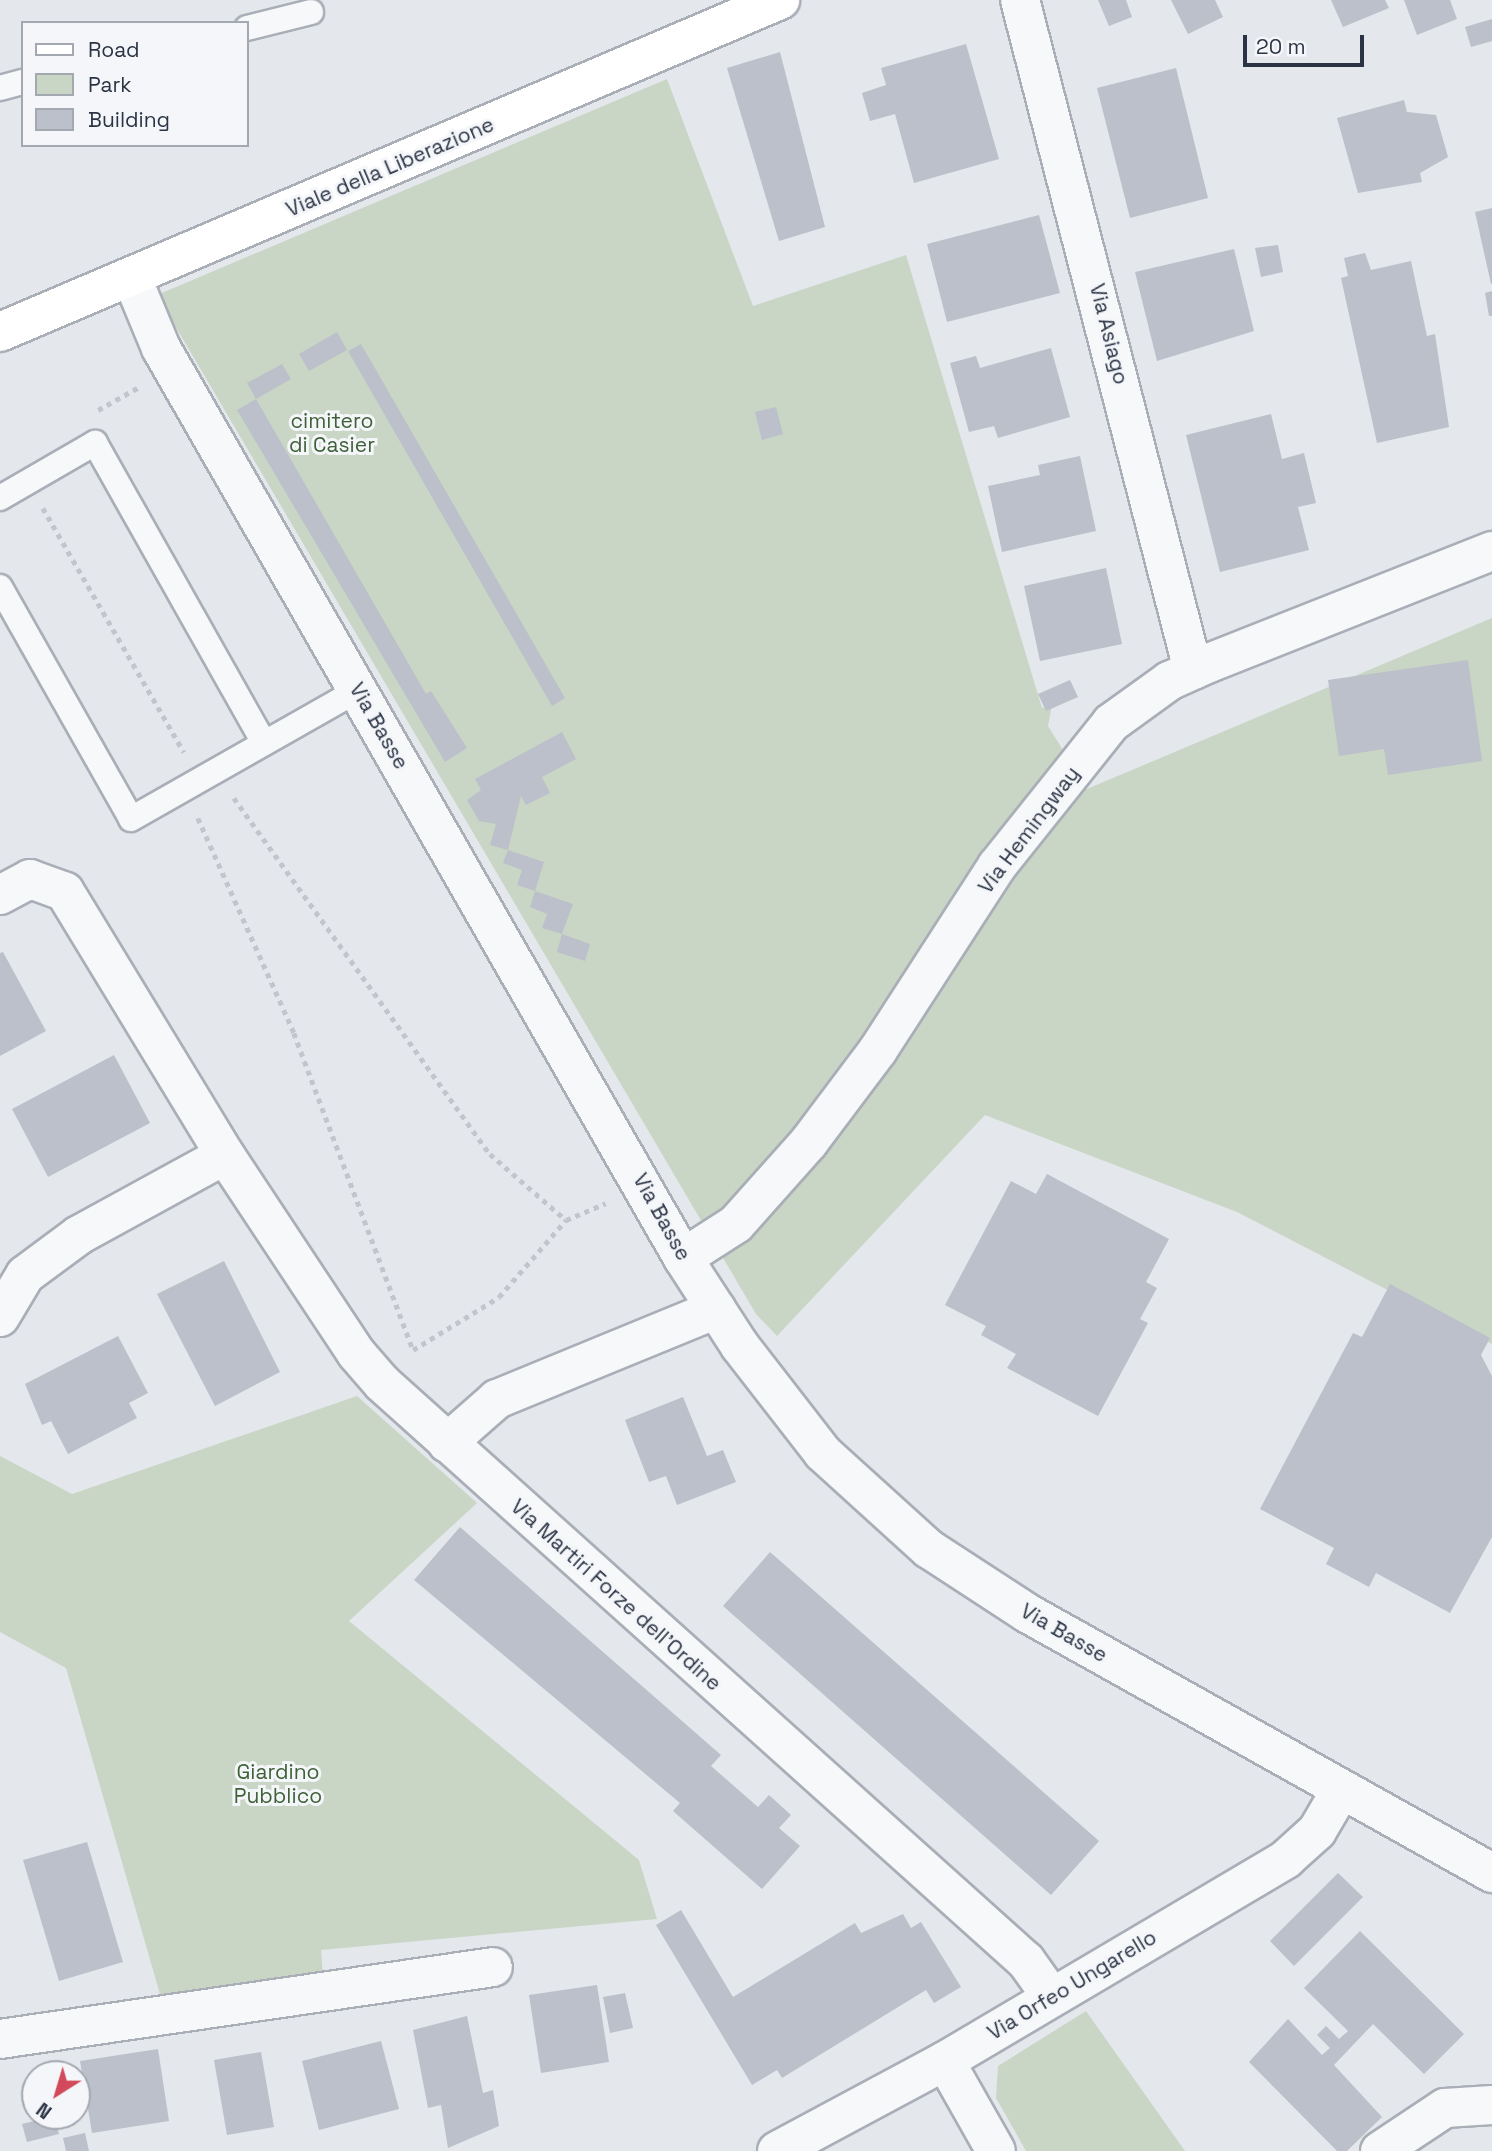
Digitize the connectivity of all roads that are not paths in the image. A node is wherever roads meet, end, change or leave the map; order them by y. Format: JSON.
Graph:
{"nodes":[{"id":1,"x":780,"y":0,"type":"edge"},
{"id":2,"x":1020,"y":0,"type":"edge"},
{"id":3,"x":311,"y":12,"type":"dead end"},
{"id":4,"x":248,"y":27,"type":"edge"},
{"id":5,"x":21,"y":83,"type":"edge"},
{"id":6,"x":0,"y":88,"type":"edge"},
{"id":7,"x":131,"y":278,"type":"junction"},
{"id":8,"x":0,"y":332,"type":"edge"},
{"id":9,"x":0,"y":498,"type":"edge"},
{"id":10,"x":1492,"y":551,"type":"edge"},
{"id":11,"x":0,"y":587,"type":"edge"},
{"id":12,"x":1193,"y":670,"type":"junction"},
{"id":13,"x":358,"y":690,"type":"junction"},
{"id":14,"x":264,"y":743,"type":"junction"},
{"id":15,"x":0,"y":895,"type":"edge"},
{"id":16,"x":225,"y":1155,"type":"junction"},
{"id":17,"x":683,"y":1258,"type":"junction"},
{"id":18,"x":716,"y":1310,"type":"junction"},
{"id":19,"x":0,"y":1317,"type":"edge"},
{"id":20,"x":447,"y":1443,"type":"junction"},
{"id":21,"x":1341,"y":1790,"type":"junction"},
{"id":22,"x":1492,"y":1873,"type":"edge"},
{"id":23,"x":493,"y":1967,"type":"dead end"},
{"id":24,"x":1051,"y":1996,"type":"junction"},
{"id":25,"x":0,"y":2039,"type":"edge"},
{"id":26,"x":945,"y":2061,"type":"junction"},
{"id":27,"x":1492,"y":2105,"type":"edge"},
{"id":28,"x":777,"y":2151,"type":"edge"},
{"id":29,"x":996,"y":2151,"type":"edge"},
{"id":30,"x":1380,"y":2151,"type":"edge"}],
"edges":[{"from":1,"to":7,"type":"street","name":"Viale della Liberazione"},
{"from":2,"to":12,"type":"street","name":"Via Asiago"},
{"from":3,"to":4,"type":"lane"},
{"from":5,"to":6,"type":"lane"},
{"from":7,"to":8,"type":"street","name":"Viale della Liberazione"},
{"from":7,"to":13,"type":"street","name":"Via Basse"},
{"from":9,"to":14,"type":"lane"},
{"from":10,"to":12,"type":"street","name":"Via Hemingway"},
{"from":11,"to":14,"type":"lane"},
{"from":12,"to":17,"type":"street","name":"Via Hemingway"},
{"from":13,"to":14,"type":"lane"},
{"from":13,"to":17,"type":"street","name":"Via Basse"},
{"from":15,"to":16,"type":"street","name":"Via Martiri Forze dell'Ordine"},
{"from":16,"to":19,"type":"street"},
{"from":16,"to":20,"type":"street","name":"Via Martiri Forze dell'Ordine"},
{"from":17,"to":18,"type":"street","name":"Via Basse"},
{"from":18,"to":20,"type":"street"},
{"from":18,"to":21,"type":"street","name":"Via Basse"},
{"from":20,"to":24,"type":"street","name":"Via Martiri Forze dell'Ordine"},
{"from":21,"to":22,"type":"street","name":"Via Basse"},
{"from":21,"to":24,"type":"street","name":"Via Orfeo Ungarello"},
{"from":23,"to":25,"type":"street"},
{"from":24,"to":26,"type":"street","name":"Via Orfeo Ungarello"},
{"from":26,"to":28,"type":"street","name":"Via Orfeo Ungarello"},
{"from":26,"to":29,"type":"street"},
{"from":27,"to":30,"type":"street"}]}
